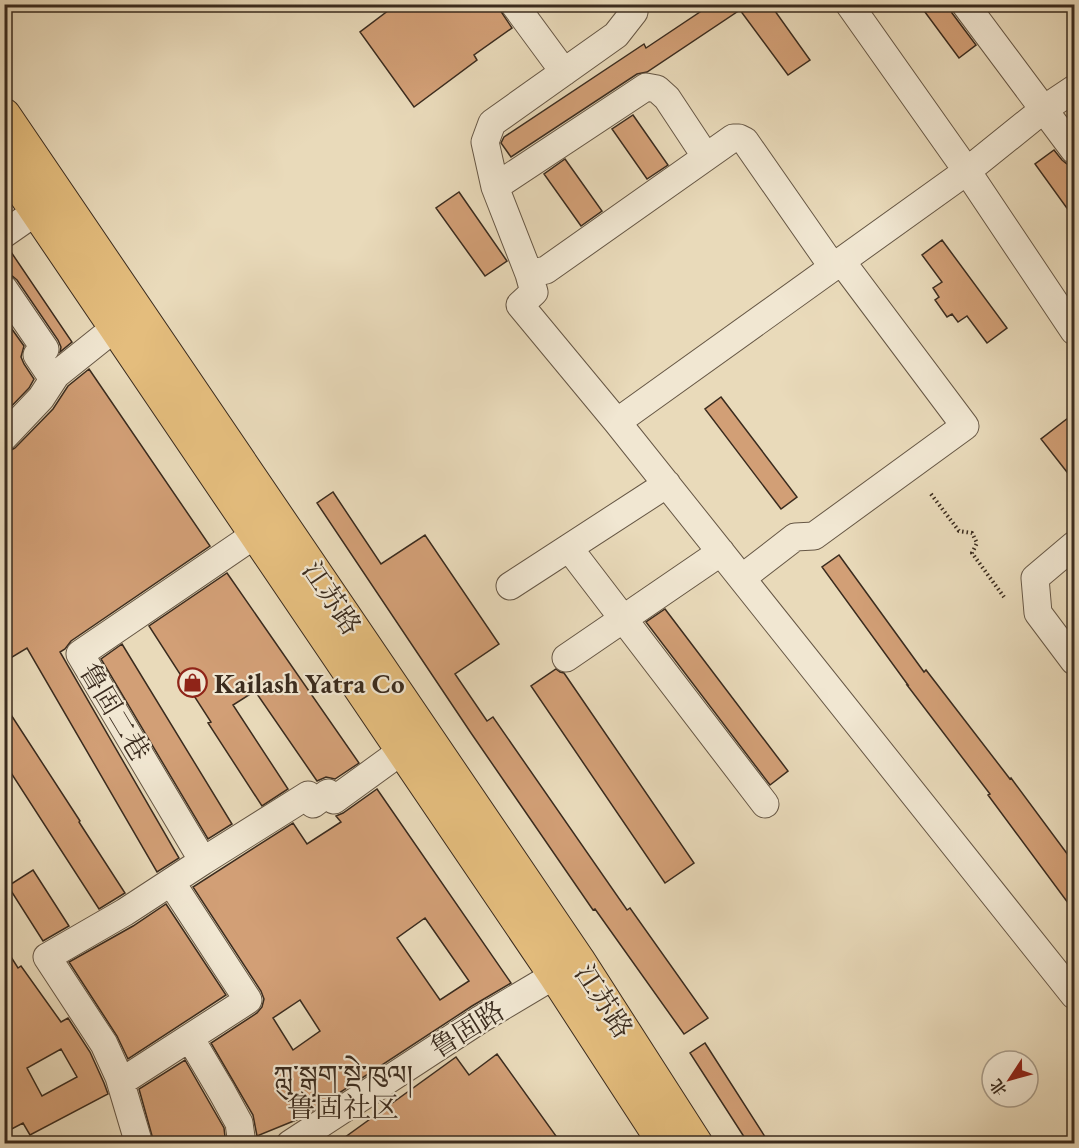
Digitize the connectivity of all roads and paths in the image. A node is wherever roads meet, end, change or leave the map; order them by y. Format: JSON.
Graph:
{"nodes":[{"id":1,"x":514,"y":4,"type":"edge"},
{"id":2,"x":635,"y":4,"type":"edge"},
{"id":3,"x":849,"y":4,"type":"edge"},
{"id":4,"x":965,"y":4,"type":"edge"},
{"id":5,"x":564,"y":72,"type":"junction"},
{"id":6,"x":1074,"y":89,"type":"edge"},
{"id":7,"x":1044,"y":110,"type":"junction"},
{"id":8,"x":4,"y":115,"type":"edge"},
{"id":9,"x":1074,"y":150,"type":"edge"},
{"id":10,"x":706,"y":157,"type":"junction"},
{"id":11,"x":4,"y":163,"type":"edge"},
{"id":12,"x":967,"y":171,"type":"junction"},
{"id":13,"x":495,"y":187,"type":"junction"},
{"id":14,"x":37,"y":211,"type":"junction"},
{"id":15,"x":4,"y":234,"type":"edge"},
{"id":16,"x":842,"y":262,"type":"junction"},
{"id":17,"x":529,"y":274,"type":"junction"},
{"id":18,"x":4,"y":289,"type":"edge"},
{"id":19,"x":116,"y":327,"type":"junction"},
{"id":20,"x":1074,"y":331,"type":"edge"},
{"id":21,"x":53,"y":379,"type":"junction"},
{"id":22,"x":617,"y":422,"type":"junction"},
{"id":23,"x":4,"y":437,"type":"edge"},
{"id":24,"x":667,"y":484,"type":"junction"},
{"id":25,"x":930,"y":494,"type":"dead end"},
{"id":26,"x":256,"y":534,"type":"junction"},
{"id":27,"x":1074,"y":545,"type":"edge"},
{"id":28,"x":569,"y":548,"type":"junction"},
{"id":29,"x":721,"y":552,"type":"junction"},
{"id":30,"x":742,"y":578,"type":"junction"},
{"id":31,"x":510,"y":586,"type":"dead end"},
{"id":32,"x":1004,"y":597,"type":"dead end"},
{"id":33,"x":624,"y":620,"type":"junction"},
{"id":34,"x":566,"y":658,"type":"dead end"},
{"id":35,"x":1074,"y":661,"type":"edge"},
{"id":36,"x":403,"y":750,"type":"junction"},
{"id":37,"x":765,"y":804,"type":"dead end"},
{"id":38,"x":203,"y":861,"type":"junction"},
{"id":39,"x":174,"y":887,"type":"junction"},
{"id":40,"x":555,"y":975,"type":"junction"},
{"id":41,"x":1074,"y":995,"type":"edge"},
{"id":42,"x":190,"y":1038,"type":"junction"},
{"id":43,"x":121,"y":1082,"type":"junction"},
{"id":44,"x":682,"y":1141,"type":"edge"},
{"id":45,"x":139,"y":1143,"type":"edge"},
{"id":46,"x":242,"y":1143,"type":"edge"},
{"id":47,"x":290,"y":1143,"type":"edge"}],
"edges":[{"from":1,"to":5,"type":"street"},
{"from":2,"to":5,"type":"street"},
{"from":3,"to":12,"type":"street"},
{"from":4,"to":7,"type":"street"},
{"from":5,"to":13,"type":"street"},
{"from":6,"to":7,"type":"street"},
{"from":7,"to":9,"type":"street"},
{"from":7,"to":12,"type":"street"},
{"from":8,"to":44,"type":"highway","name":"江苏路"},
{"from":10,"to":13,"type":"street"},
{"from":10,"to":16,"type":"street"},
{"from":10,"to":17,"type":"street"},
{"from":11,"to":14,"type":"highway","name":"江苏路"},
{"from":12,"to":16,"type":"street"},
{"from":12,"to":20,"type":"street"},
{"from":13,"to":17,"type":"street"},
{"from":14,"to":15,"type":"street"},
{"from":14,"to":19,"type":"highway","name":"江苏路"},
{"from":16,"to":22,"type":"street"},
{"from":16,"to":30,"type":"street"},
{"from":17,"to":22,"type":"street"},
{"from":18,"to":21,"type":"street"},
{"from":19,"to":21,"type":"street"},
{"from":19,"to":26,"type":"highway","name":"江苏路"},
{"from":21,"to":23,"type":"street"},
{"from":22,"to":24,"type":"street"},
{"from":24,"to":28,"type":"street"},
{"from":24,"to":29,"type":"street"},
{"from":25,"to":32,"type":"path"},
{"from":26,"to":36,"type":"highway","name":"江苏路"},
{"from":26,"to":38,"type":"street","name":"鲁固二巷"},
{"from":27,"to":35,"type":"street"},
{"from":28,"to":31,"type":"street"},
{"from":28,"to":33,"type":"street"},
{"from":29,"to":30,"type":"street"},
{"from":29,"to":33,"type":"street"},
{"from":30,"to":41,"type":"street"},
{"from":33,"to":34,"type":"street"},
{"from":33,"to":37,"type":"street"},
{"from":36,"to":38,"type":"street"},
{"from":36,"to":40,"type":"highway","name":"江苏路"},
{"from":38,"to":39,"type":"street"},
{"from":39,"to":42,"type":"street"},
{"from":39,"to":43,"type":"street"},
{"from":40,"to":44,"type":"highway","name":"江苏路"},
{"from":40,"to":47,"type":"street","name":"鲁固路"},
{"from":42,"to":43,"type":"street"},
{"from":42,"to":46,"type":"street"},
{"from":43,"to":45,"type":"street"}]}
